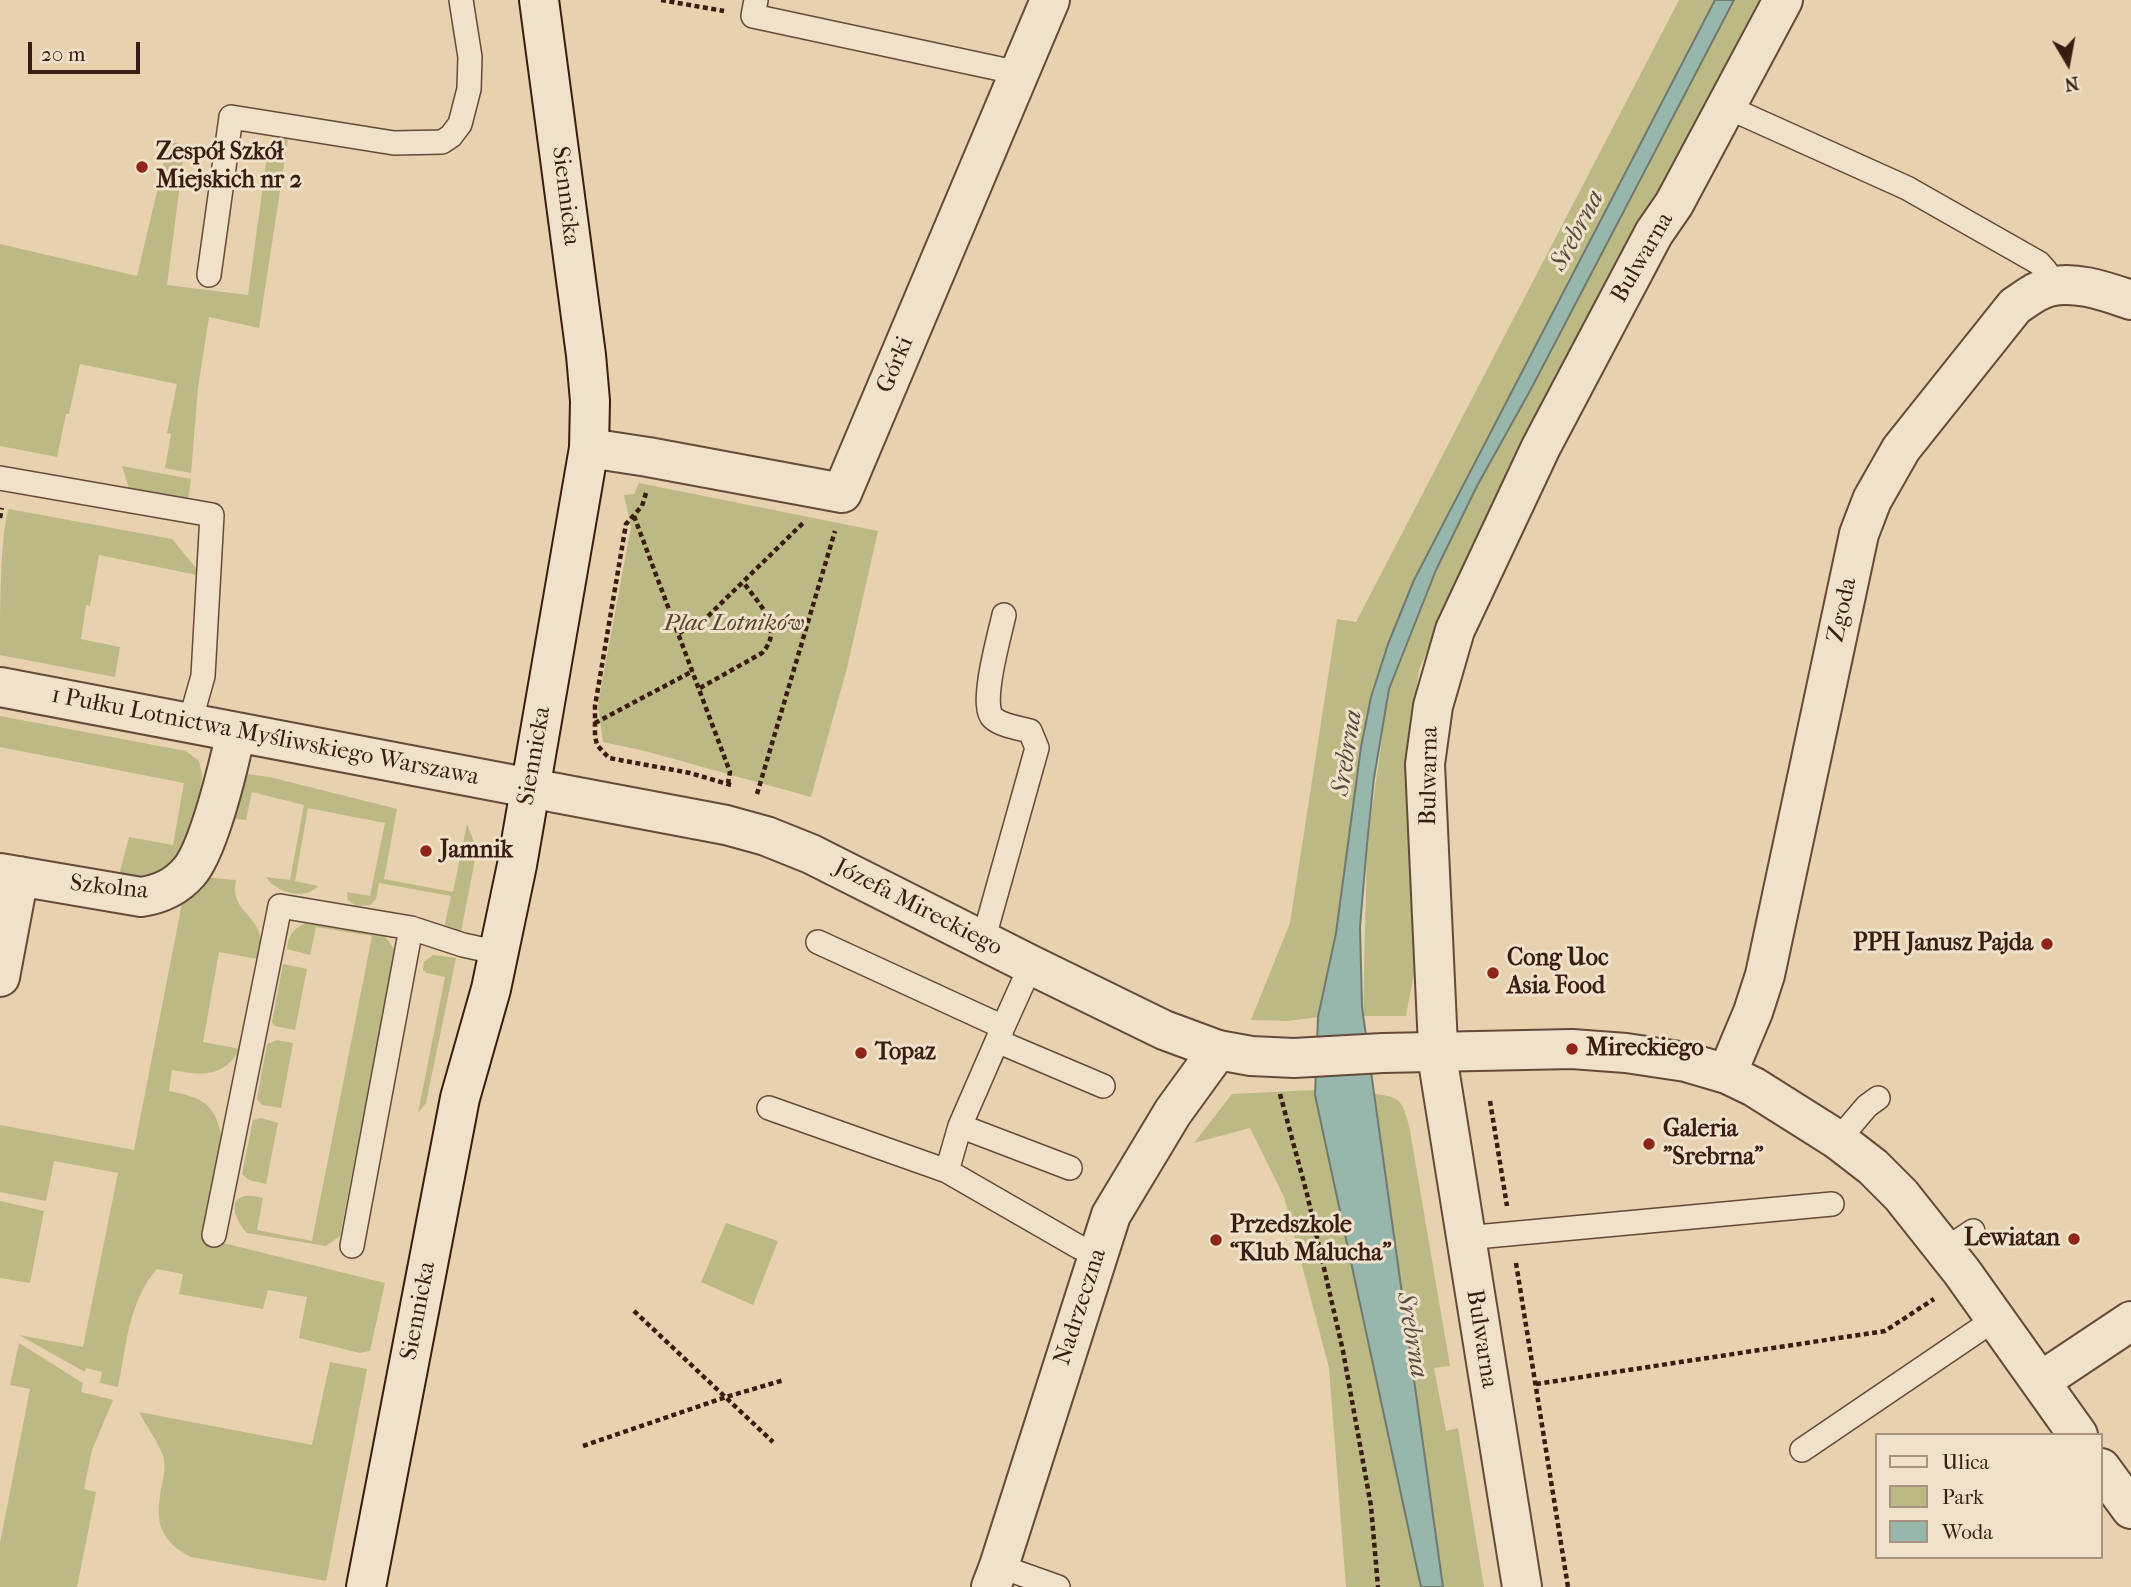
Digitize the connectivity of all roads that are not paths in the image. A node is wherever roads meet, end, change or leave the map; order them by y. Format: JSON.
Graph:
{"nodes":[{"id":1,"x":461,"y":0,"type":"edge"},
{"id":2,"x":539,"y":0,"type":"edge"},
{"id":3,"x":1050,"y":0,"type":"edge"},
{"id":4,"x":1783,"y":0,"type":"edge"},
{"id":5,"x":755,"y":8,"type":"edge"},
{"id":6,"x":1019,"y":73,"type":"junction"},
{"id":7,"x":1727,"y":107,"type":"junction"},
{"id":8,"x":209,"y":275,"type":"dead end"},
{"id":9,"x":2050,"y":286,"type":"junction"},
{"id":10,"x":2131,"y":300,"type":"edge"},
{"id":11,"x":589,"y":448,"type":"junction"},
{"id":12,"x":0,"y":478,"type":"edge"},
{"id":13,"x":1003,"y":615,"type":"dead end"},
{"id":14,"x":0,"y":687,"type":"edge"},
{"id":15,"x":190,"y":722,"type":"junction"},
{"id":16,"x":236,"y":732,"type":"junction"},
{"id":17,"x":530,"y":788,"type":"junction"},
{"id":18,"x":10,"y":875,"type":"edge"},
{"id":19,"x":411,"y":928,"type":"junction"},
{"id":20,"x":981,"y":938,"type":"junction"},
{"id":21,"x":818,"y":942,"type":"dead end"},
{"id":22,"x":500,"y":953,"type":"junction"},
{"id":23,"x":1031,"y":965,"type":"junction"},
{"id":24,"x":0,"y":977,"type":"edge"},
{"id":25,"x":1000,"y":1034,"type":"junction"},
{"id":26,"x":1218,"y":1050,"type":"junction"},
{"id":27,"x":1438,"y":1052,"type":"junction"},
{"id":28,"x":1727,"y":1074,"type":"junction"},
{"id":29,"x":1103,"y":1086,"type":"dead end"},
{"id":30,"x":1878,"y":1098,"type":"dead end"},
{"id":31,"x":769,"y":1108,"type":"dead end"},
{"id":32,"x":961,"y":1126,"type":"junction"},
{"id":33,"x":1838,"y":1140,"type":"junction"},
{"id":34,"x":1070,"y":1168,"type":"dead end"},
{"id":35,"x":947,"y":1171,"type":"junction"},
{"id":36,"x":1832,"y":1204,"type":"dead end"},
{"id":37,"x":214,"y":1235,"type":"dead end"},
{"id":38,"x":1465,"y":1238,"type":"junction"},
{"id":39,"x":352,"y":1246,"type":"dead end"},
{"id":40,"x":1098,"y":1253,"type":"junction"},
{"id":41,"x":1995,"y":1319,"type":"junction"},
{"id":42,"x":2131,"y":1321,"type":"edge"},
{"id":43,"x":2041,"y":1381,"type":"junction"},
{"id":44,"x":2077,"y":1433,"type":"edge"},
{"id":45,"x":1802,"y":1450,"type":"dead end"},
{"id":46,"x":2103,"y":1471,"type":"edge"},
{"id":47,"x":2131,"y":1509,"type":"edge"},
{"id":48,"x":995,"y":1577,"type":"edge"},
{"id":49,"x":366,"y":1587,"type":"edge"},
{"id":50,"x":1058,"y":1587,"type":"edge"},
{"id":51,"x":1522,"y":1587,"type":"edge"}],
"edges":[{"from":1,"to":8,"type":"lane"},
{"from":2,"to":11,"type":"street","name":"Siennicka"},
{"from":3,"to":6,"type":"street","name":"Górki"},
{"from":4,"to":7,"type":"street","name":"Bulwarna"},
{"from":5,"to":6,"type":"lane"},
{"from":6,"to":11,"type":"street","name":"Górki"},
{"from":7,"to":9,"type":"lane"},
{"from":7,"to":27,"type":"street","name":"Bulwarna"},
{"from":9,"to":10,"type":"street"},
{"from":9,"to":28,"type":"street","name":"Zgoda"},
{"from":11,"to":17,"type":"street","name":"Siennicka"},
{"from":12,"to":15,"type":"lane"},
{"from":13,"to":20,"type":"lane"},
{"from":14,"to":15,"type":"street","name":"1 Pułku Lotnictwa Myśliwskiego Warszawa"},
{"from":15,"to":16,"type":"street","name":"1 Pułku Lotnictwa Myśliwskiego Warszawa"},
{"from":16,"to":17,"type":"street","name":"1 Pułku Lotnictwa Myśliwskiego Warszawa"},
{"from":16,"to":18,"type":"street","name":"Szkolna"},
{"from":17,"to":20,"type":"street","name":"Józefa Mireckiego"},
{"from":17,"to":22,"type":"street","name":"Siennicka"},
{"from":18,"to":24,"type":"street"},
{"from":19,"to":22,"type":"lane"},
{"from":19,"to":37,"type":"lane"},
{"from":19,"to":39,"type":"lane"},
{"from":20,"to":23,"type":"street","name":"Józefa Mireckiego"},
{"from":21,"to":25,"type":"lane"},
{"from":22,"to":49,"type":"street","name":"Siennicka"},
{"from":23,"to":25,"type":"lane"},
{"from":23,"to":26,"type":"street","name":"Józefa Mireckiego"},
{"from":25,"to":29,"type":"lane"},
{"from":25,"to":32,"type":"lane"},
{"from":26,"to":27,"type":"street","name":"Józefa Mireckiego"},
{"from":26,"to":40,"type":"street","name":"Nadrzeczna"},
{"from":27,"to":28,"type":"street"},
{"from":27,"to":38,"type":"street","name":"Bulwarna"},
{"from":28,"to":33,"type":"street"},
{"from":30,"to":33,"type":"lane"},
{"from":31,"to":35,"type":"lane"},
{"from":32,"to":34,"type":"lane"},
{"from":32,"to":35,"type":"lane"},
{"from":33,"to":41,"type":"street"},
{"from":35,"to":40,"type":"lane"},
{"from":36,"to":38,"type":"lane"},
{"from":38,"to":51,"type":"street","name":"Bulwarna"},
{"from":40,"to":48,"type":"street","name":"Nadrzeczna"},
{"from":41,"to":43,"type":"street"},
{"from":41,"to":45,"type":"lane"},
{"from":42,"to":43,"type":"street"},
{"from":43,"to":44,"type":"street"},
{"from":46,"to":47,"type":"street"},
{"from":48,"to":50,"type":"lane"}]}
